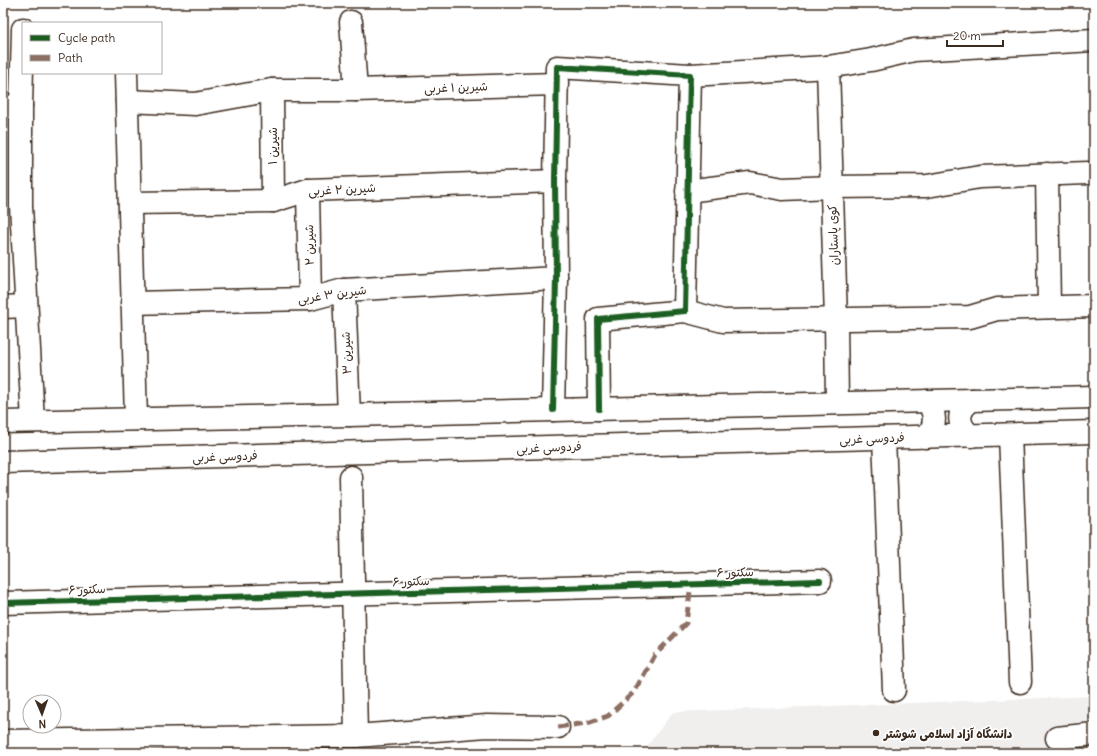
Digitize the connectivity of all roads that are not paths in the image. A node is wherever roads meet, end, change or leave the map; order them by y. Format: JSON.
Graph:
{"nodes":[{"id":1,"x":351,"y":22,"type":"dead end"},
{"id":2,"x":22,"y":36,"type":"edge"},
{"id":3,"x":1094,"y":40,"type":"edge"},
{"id":4,"x":828,"y":67,"type":"junction"},
{"id":5,"x":126,"y":74,"type":"edge"},
{"id":6,"x":690,"y":75,"type":"junction"},
{"id":7,"x":557,"y":84,"type":"junction"},
{"id":8,"x":272,"y":90,"type":"junction"},
{"id":9,"x":356,"y":90,"type":"junction"},
{"id":10,"x":127,"y":101,"type":"junction"},
{"id":11,"x":12,"y":106,"type":"edge"},
{"id":12,"x":1088,"y":173,"type":"dead end"},
{"id":13,"x":1047,"y":174,"type":"junction"},
{"id":14,"x":555,"y":182,"type":"junction"},
{"id":15,"x":832,"y":187,"type":"junction"},
{"id":16,"x":308,"y":190,"type":"junction"},
{"id":17,"x":687,"y":191,"type":"junction"},
{"id":18,"x":273,"y":201,"type":"junction"},
{"id":19,"x":130,"y":203,"type":"junction"},
{"id":20,"x":12,"y":206,"type":"edge"},
{"id":21,"x":556,"y":278,"type":"junction"},
{"id":22,"x":344,"y":290,"type":"junction"},
{"id":23,"x":310,"y":299,"type":"junction"},
{"id":24,"x":132,"y":303,"type":"junction"},
{"id":25,"x":26,"y":306,"type":"junction"},
{"id":26,"x":1094,"y":306,"type":"edge"},
{"id":27,"x":3,"y":307,"type":"edge"},
{"id":28,"x":1049,"y":307,"type":"junction"},
{"id":29,"x":684,"y":311,"type":"junction"},
{"id":30,"x":836,"y":319,"type":"junction"},
{"id":31,"x":1094,"y":397,"type":"edge"},
{"id":32,"x":972,"y":400,"type":"junction"},
{"id":33,"x":927,"y":401,"type":"junction"},
{"id":34,"x":836,"y":403,"type":"junction"},
{"id":35,"x":599,"y":409,"type":"junction"},
{"id":36,"x":553,"y":410,"type":"junction"},
{"id":37,"x":349,"y":415,"type":"junction"},
{"id":38,"x":136,"y":419,"type":"junction"},
{"id":39,"x":33,"y":421,"type":"junction"},
{"id":40,"x":3,"y":422,"type":"edge"},
{"id":41,"x":1094,"y":432,"type":"edge"},
{"id":42,"x":1010,"y":434,"type":"junction"},
{"id":43,"x":972,"y":436,"type":"junction"},
{"id":44,"x":926,"y":437,"type":"junction"},
{"id":45,"x":884,"y":438,"type":"junction"},
{"id":46,"x":3,"y":462,"type":"edge"},
{"id":47,"x":351,"y":477,"type":"dead end"},
{"id":48,"x":820,"y":581,"type":"dead end"},
{"id":49,"x":353,"y":593,"type":"junction"},
{"id":50,"x":3,"y":603,"type":"edge"},
{"id":51,"x":1020,"y":682,"type":"dead end"},
{"id":52,"x":894,"y":690,"type":"dead end"},
{"id":53,"x":558,"y":727,"type":"dead end"},
{"id":54,"x":1094,"y":734,"type":"edge"},
{"id":55,"x":356,"y":736,"type":"junction"},
{"id":56,"x":1058,"y":738,"type":"dead end"},
{"id":57,"x":3,"y":741,"type":"edge"}],
"edges":[{"from":1,"to":9,"type":"street"},
{"from":2,"to":11,"type":"street"},
{"from":3,"to":4,"type":"street"},
{"from":4,"to":6,"type":"street"},
{"from":4,"to":15,"type":"street","name":"کوی پاستاران"},
{"from":5,"to":10,"type":"street"},
{"from":6,"to":7,"type":"street"},
{"from":6,"to":17,"type":"street"},
{"from":7,"to":9,"type":"street","name":"شیرین ۱ غربی"},
{"from":7,"to":14,"type":"street"},
{"from":8,"to":9,"type":"street","name":"شیرین ۱ غربی"},
{"from":8,"to":10,"type":"street","name":"شیرین ۱ غربی"},
{"from":8,"to":18,"type":"street","name":"شیرین ۱"},
{"from":10,"to":19,"type":"street"},
{"from":11,"to":20,"type":"street"},
{"from":12,"to":13,"type":"street"},
{"from":13,"to":15,"type":"street"},
{"from":13,"to":28,"type":"street"},
{"from":14,"to":16,"type":"street","name":"شیرین ۲ غربی"},
{"from":14,"to":21,"type":"street"},
{"from":15,"to":17,"type":"street"},
{"from":15,"to":30,"type":"street","name":"کوی پاستاران"},
{"from":16,"to":18,"type":"street","name":"شیرین ۲ غربی"},
{"from":16,"to":23,"type":"street","name":"شیرین ۲"},
{"from":17,"to":29,"type":"street"},
{"from":18,"to":19,"type":"street","name":"شیرین ۲ غربی"},
{"from":19,"to":24,"type":"street"},
{"from":20,"to":25,"type":"street"},
{"from":21,"to":22,"type":"street","name":"شیرین ۳ غربی"},
{"from":21,"to":36,"type":"street"},
{"from":22,"to":23,"type":"street","name":"شیرین ۳ غربی"},
{"from":22,"to":37,"type":"street","name":"شیرین ۳"},
{"from":23,"to":24,"type":"street","name":"شیرین ۳ غربی"},
{"from":24,"to":38,"type":"street"},
{"from":25,"to":27,"type":"street"},
{"from":25,"to":39,"type":"street"},
{"from":26,"to":28,"type":"street"},
{"from":28,"to":30,"type":"street"},
{"from":29,"to":30,"type":"street"},
{"from":29,"to":35,"type":"street"},
{"from":30,"to":34,"type":"street","name":"کوی پاستاران"},
{"from":31,"to":32,"type":"street"},
{"from":32,"to":33,"type":"street"},
{"from":32,"to":43,"type":"street"},
{"from":33,"to":34,"type":"street"},
{"from":33,"to":44,"type":"street"},
{"from":34,"to":35,"type":"street"},
{"from":35,"to":36,"type":"street"},
{"from":36,"to":37,"type":"street"},
{"from":37,"to":38,"type":"street"},
{"from":38,"to":39,"type":"street"},
{"from":39,"to":40,"type":"street"},
{"from":41,"to":42,"type":"street","name":"فردوسی غربی"},
{"from":42,"to":43,"type":"street","name":"فردوسی غربی"},
{"from":42,"to":51,"type":"street"},
{"from":43,"to":44,"type":"street","name":"فردوسی غربی"},
{"from":44,"to":45,"type":"street","name":"فردوسی غربی"},
{"from":45,"to":46,"type":"street","name":"فردوسی غربی"},
{"from":45,"to":52,"type":"street"},
{"from":47,"to":49,"type":"street"},
{"from":48,"to":49,"type":"street","name":"سکتور ۶"},
{"from":49,"to":50,"type":"street","name":"سکتور ۶"},
{"from":49,"to":55,"type":"street"},
{"from":53,"to":55,"type":"street"},
{"from":54,"to":56,"type":"street"},
{"from":55,"to":57,"type":"street"}]}
